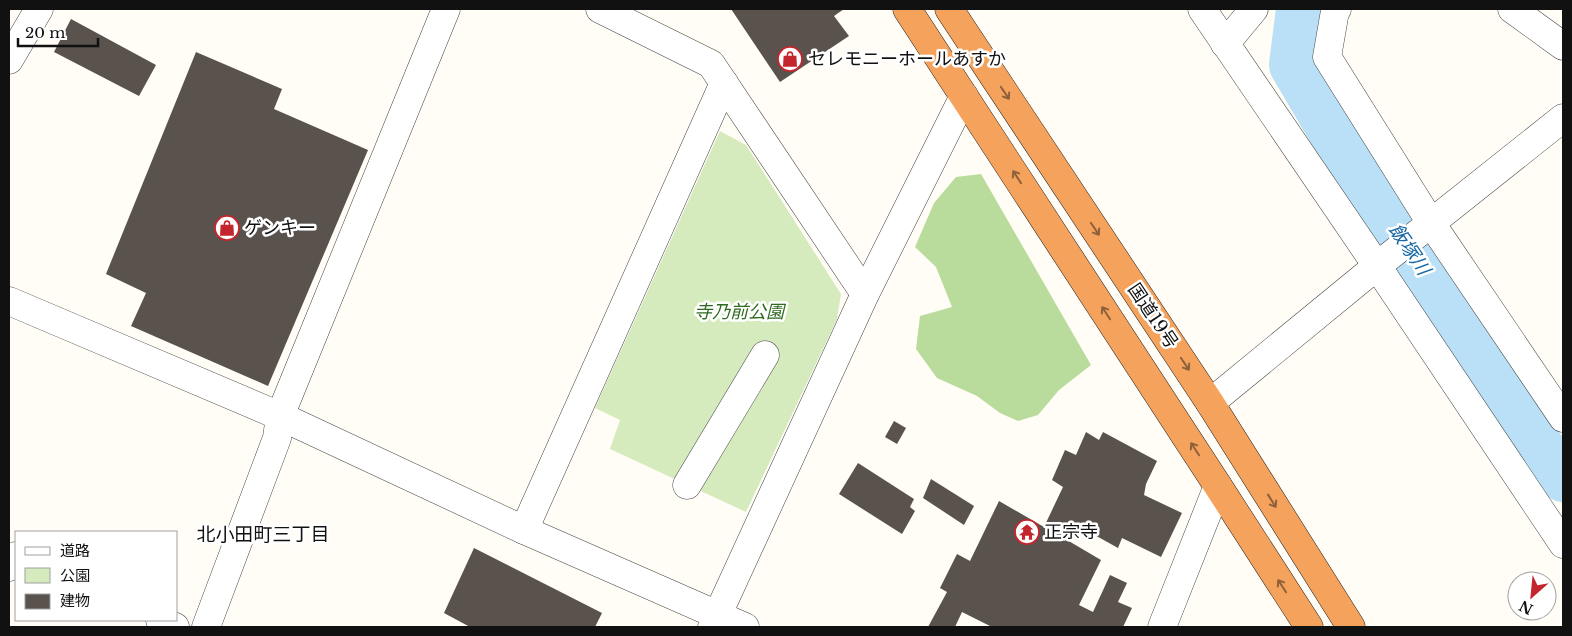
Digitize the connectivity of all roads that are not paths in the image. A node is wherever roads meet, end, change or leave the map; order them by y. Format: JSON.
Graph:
{"nodes":[{"id":1,"x":39,"y":9,"type":"edge"},
{"id":2,"x":446,"y":9,"type":"edge"},
{"id":3,"x":600,"y":9,"type":"edge"},
{"id":4,"x":907,"y":9,"type":"edge"},
{"id":5,"x":949,"y":9,"type":"edge"},
{"id":6,"x":1202,"y":9,"type":"edge"},
{"id":7,"x":1254,"y":9,"type":"edge"},
{"id":8,"x":1336,"y":9,"type":"edge"},
{"id":9,"x":1512,"y":9,"type":"edge"},
{"id":10,"x":1225,"y":44,"type":"junction"},
{"id":11,"x":1563,"y":46,"type":"edge"},
{"id":12,"x":9,"y":60,"type":"edge"},
{"id":13,"x":724,"y":83,"type":"junction"},
{"id":14,"x":964,"y":96,"type":"junction"},
{"id":15,"x":1563,"y":118,"type":"edge"},
{"id":16,"x":1431,"y":223,"type":"junction"},
{"id":17,"x":1377,"y":266,"type":"junction"},
{"id":18,"x":865,"y":294,"type":"junction"},
{"id":19,"x":9,"y":300,"type":"edge"},
{"id":20,"x":765,"y":355,"type":"dead end"},
{"id":21,"x":1210,"y":403,"type":"junction"},
{"id":22,"x":280,"y":416,"type":"junction"},
{"id":23,"x":1563,"y":418,"type":"edge"},
{"id":24,"x":687,"y":485,"type":"dead end"},
{"id":25,"x":1218,"y":486,"type":"junction"},
{"id":26,"x":524,"y":530,"type":"junction"},
{"id":27,"x":1563,"y":544,"type":"edge"},
{"id":28,"x":162,"y":621,"type":"edge"},
{"id":29,"x":714,"y":621,"type":"edge"},
{"id":30,"x":175,"y":627,"type":"edge"},
{"id":31,"x":206,"y":627,"type":"edge"},
{"id":32,"x":745,"y":627,"type":"edge"},
{"id":33,"x":1162,"y":627,"type":"edge"},
{"id":34,"x":1308,"y":627,"type":"edge"},
{"id":35,"x":1351,"y":627,"type":"edge"}],
"edges":[{"from":1,"to":12,"type":"street"},
{"from":2,"to":22,"type":"street"},
{"from":3,"to":13,"type":"street"},
{"from":4,"to":14,"type":"highway"},
{"from":5,"to":21,"type":"highway","name":"国道19号","one_way":true},
{"from":6,"to":10,"type":"street"},
{"from":7,"to":10,"type":"street"},
{"from":8,"to":16,"type":"street"},
{"from":9,"to":11,"type":"street"},
{"from":10,"to":17,"type":"street"},
{"from":13,"to":18,"type":"street"},
{"from":13,"to":26,"type":"street"},
{"from":14,"to":18,"type":"street"},
{"from":25,"to":14,"type":"highway","one_way":true},
{"from":15,"to":16,"type":"street"},
{"from":16,"to":17,"type":"street"},
{"from":16,"to":23,"type":"street"},
{"from":17,"to":21,"type":"street"},
{"from":17,"to":27,"type":"street"},
{"from":18,"to":29,"type":"street"},
{"from":19,"to":22,"type":"street"},
{"from":20,"to":24,"type":"street"},
{"from":21,"to":35,"type":"highway","name":"国道19号","one_way":true},
{"from":22,"to":26,"type":"street"},
{"from":22,"to":31,"type":"street"},
{"from":25,"to":33,"type":"street"},
{"from":34,"to":25,"type":"highway","one_way":true},
{"from":26,"to":29,"type":"street"},
{"from":28,"to":30,"type":"street"},
{"from":29,"to":32,"type":"street"}]}
